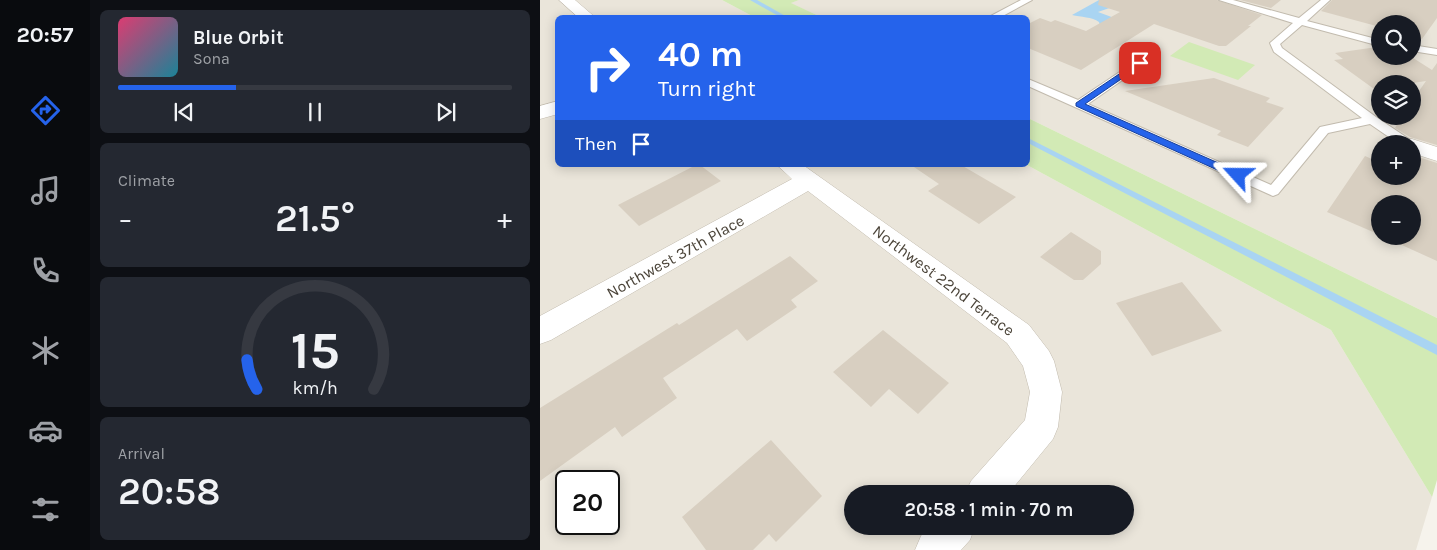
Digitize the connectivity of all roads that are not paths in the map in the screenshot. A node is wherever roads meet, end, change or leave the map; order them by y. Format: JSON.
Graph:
{"nodes":[{"id":1,"x":566,"y":0,"type":"edge"},
{"id":2,"x":1028,"y":0,"type":"edge"},
{"id":3,"x":1224,"y":0,"type":"edge"},
{"id":4,"x":1326,"y":0,"type":"edge"},
{"id":5,"x":585,"y":15,"type":"edge"},
{"id":6,"x":997,"y":15,"type":"edge"},
{"id":7,"x":1300,"y":22,"type":"junction"},
{"id":8,"x":1371,"y":41,"type":"edge"},
{"id":9,"x":1421,"y":49,"type":"edge"},
{"id":10,"x":1437,"y":52,"type":"edge"},
{"id":11,"x":1140,"y":63,"type":"dead end"},
{"id":12,"x":1030,"y":83,"type":"edge"},
{"id":13,"x":1079,"y":104,"type":"junction"},
{"id":14,"x":555,"y":108,"type":"edge"},
{"id":15,"x":540,"y":113,"type":"edge"},
{"id":16,"x":1371,"y":119,"type":"edge"},
{"id":17,"x":1371,"y":120,"type":"edge"},
{"id":18,"x":1380,"y":125,"type":"edge"},
{"id":19,"x":1394,"y":135,"type":"edge"},
{"id":20,"x":1421,"y":148,"type":"edge"},
{"id":21,"x":1437,"y":154,"type":"edge"},
{"id":22,"x":799,"y":173,"type":"edge"},
{"id":23,"x":540,"y":331,"type":"edge"},
{"id":24,"x":992,"y":485,"type":"edge"},
{"id":25,"x":948,"y":535,"type":"edge"},
{"id":26,"x":935,"y":550,"type":"edge"}],
"edges":[{"from":1,"to":5,"type":"street"},
{"from":2,"to":6,"type":"lane"},
{"from":3,"to":7,"type":"lane"},
{"from":4,"to":7,"type":"lane"},
{"from":7,"to":8,"type":"lane"},
{"from":7,"to":16,"type":"lane"},
{"from":9,"to":10,"type":"lane"},
{"from":11,"to":13,"type":"lane"},
{"from":12,"to":13,"type":"lane"},
{"from":13,"to":17,"type":"lane"},
{"from":14,"to":15,"type":"street"},
{"from":18,"to":19,"type":"lane"},
{"from":20,"to":21,"type":"street"},
{"from":22,"to":23,"type":"street","name":"Northwest 37th Place"},
{"from":22,"to":24,"type":"street","name":"Northwest 22nd Terrace"},
{"from":25,"to":26,"type":"street"}]}
